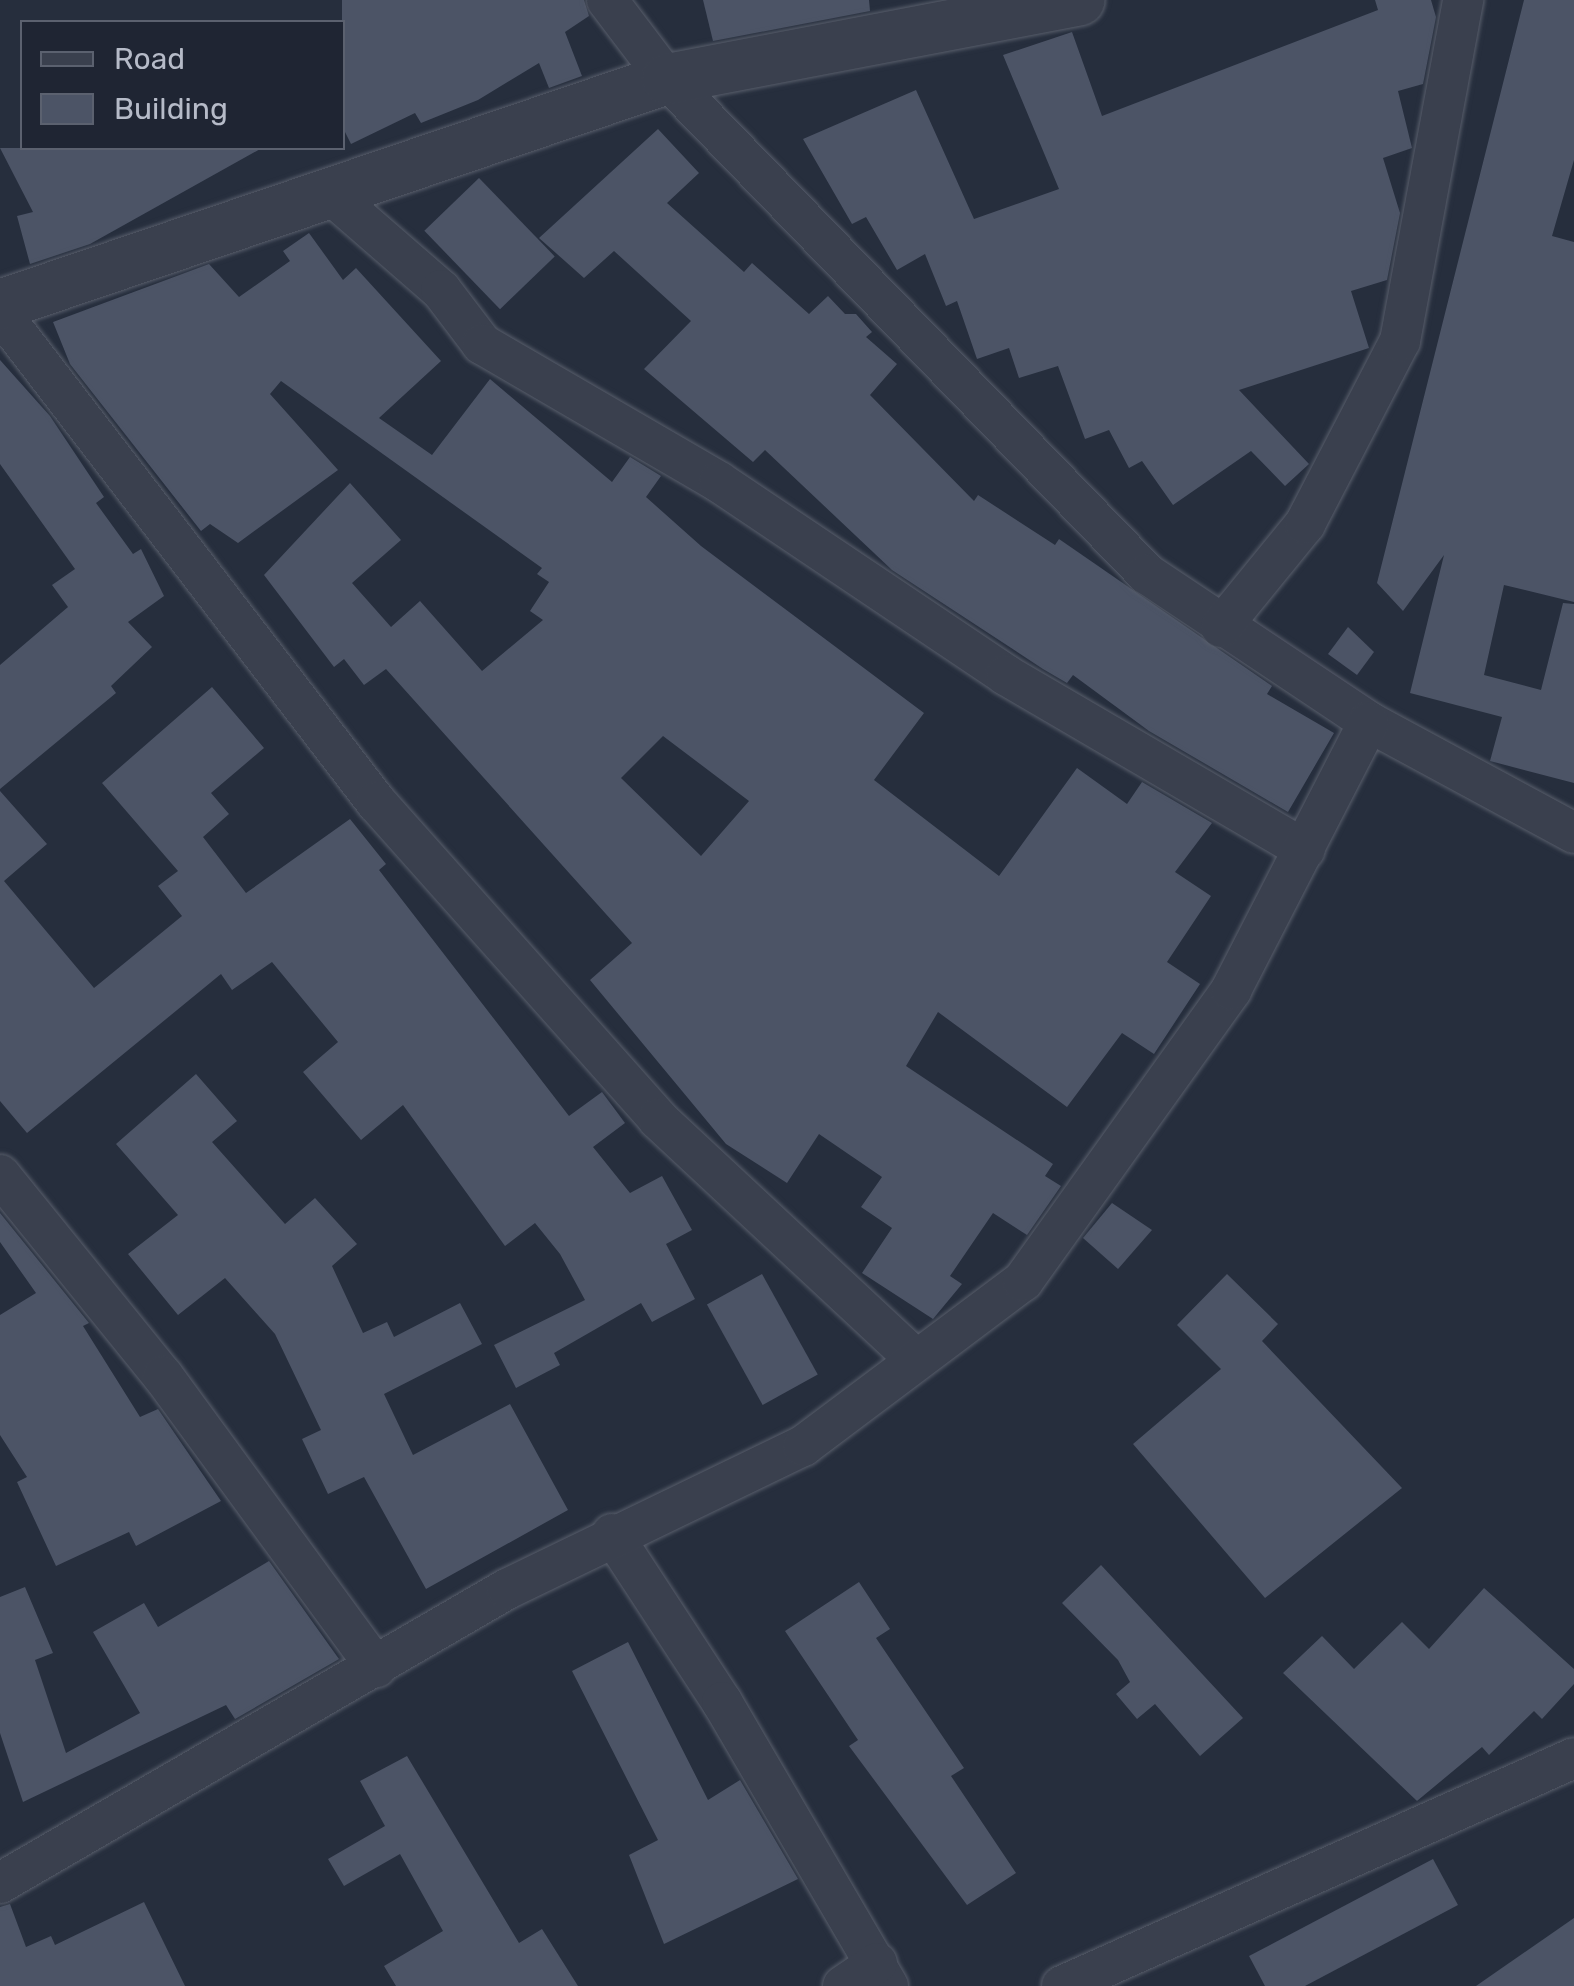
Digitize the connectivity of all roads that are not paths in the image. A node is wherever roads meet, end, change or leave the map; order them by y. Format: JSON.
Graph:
{"nodes":[{"id":1,"x":607,"y":0,"type":"edge"},
{"id":2,"x":1080,"y":0,"type":"edge"},
{"id":3,"x":1463,"y":0,"type":"edge"},
{"id":4,"x":667,"y":79,"type":"junction"},
{"id":5,"x":327,"y":190,"type":"junction"},
{"id":6,"x":0,"y":308,"type":"edge"},
{"id":7,"x":1221,"y":627,"type":"junction"},
{"id":8,"x":1369,"y":722,"type":"junction"},
{"id":9,"x":1574,"y":833,"type":"edge"},
{"id":10,"x":1305,"y":850,"type":"junction"},
{"id":11,"x":0,"y":1175,"type":"edge"},
{"id":12,"x":914,"y":1358,"type":"junction"},
{"id":13,"x":612,"y":1534,"type":"junction"},
{"id":14,"x":376,"y":1667,"type":"junction"},
{"id":15,"x":1574,"y":1758,"type":"edge"},
{"id":16,"x":0,"y":1883,"type":"edge"},
{"id":17,"x":883,"y":1974,"type":"edge"},
{"id":18,"x":843,"y":1986,"type":"edge"},
{"id":19,"x":1062,"y":1986,"type":"edge"}],
"edges":[{"from":1,"to":4,"type":"street"},
{"from":2,"to":4,"type":"street"},
{"from":3,"to":7,"type":"street"},
{"from":4,"to":5,"type":"street"},
{"from":4,"to":7,"type":"street"},
{"from":5,"to":6,"type":"street"},
{"from":5,"to":10,"type":"street"},
{"from":6,"to":12,"type":"street"},
{"from":7,"to":8,"type":"street"},
{"from":8,"to":9,"type":"street"},
{"from":8,"to":10,"type":"street"},
{"from":10,"to":12,"type":"street"},
{"from":11,"to":14,"type":"street"},
{"from":12,"to":13,"type":"street"},
{"from":13,"to":14,"type":"street"},
{"from":13,"to":17,"type":"street"},
{"from":14,"to":16,"type":"street"},
{"from":15,"to":19,"type":"street"},
{"from":17,"to":18,"type":"street"}]}
